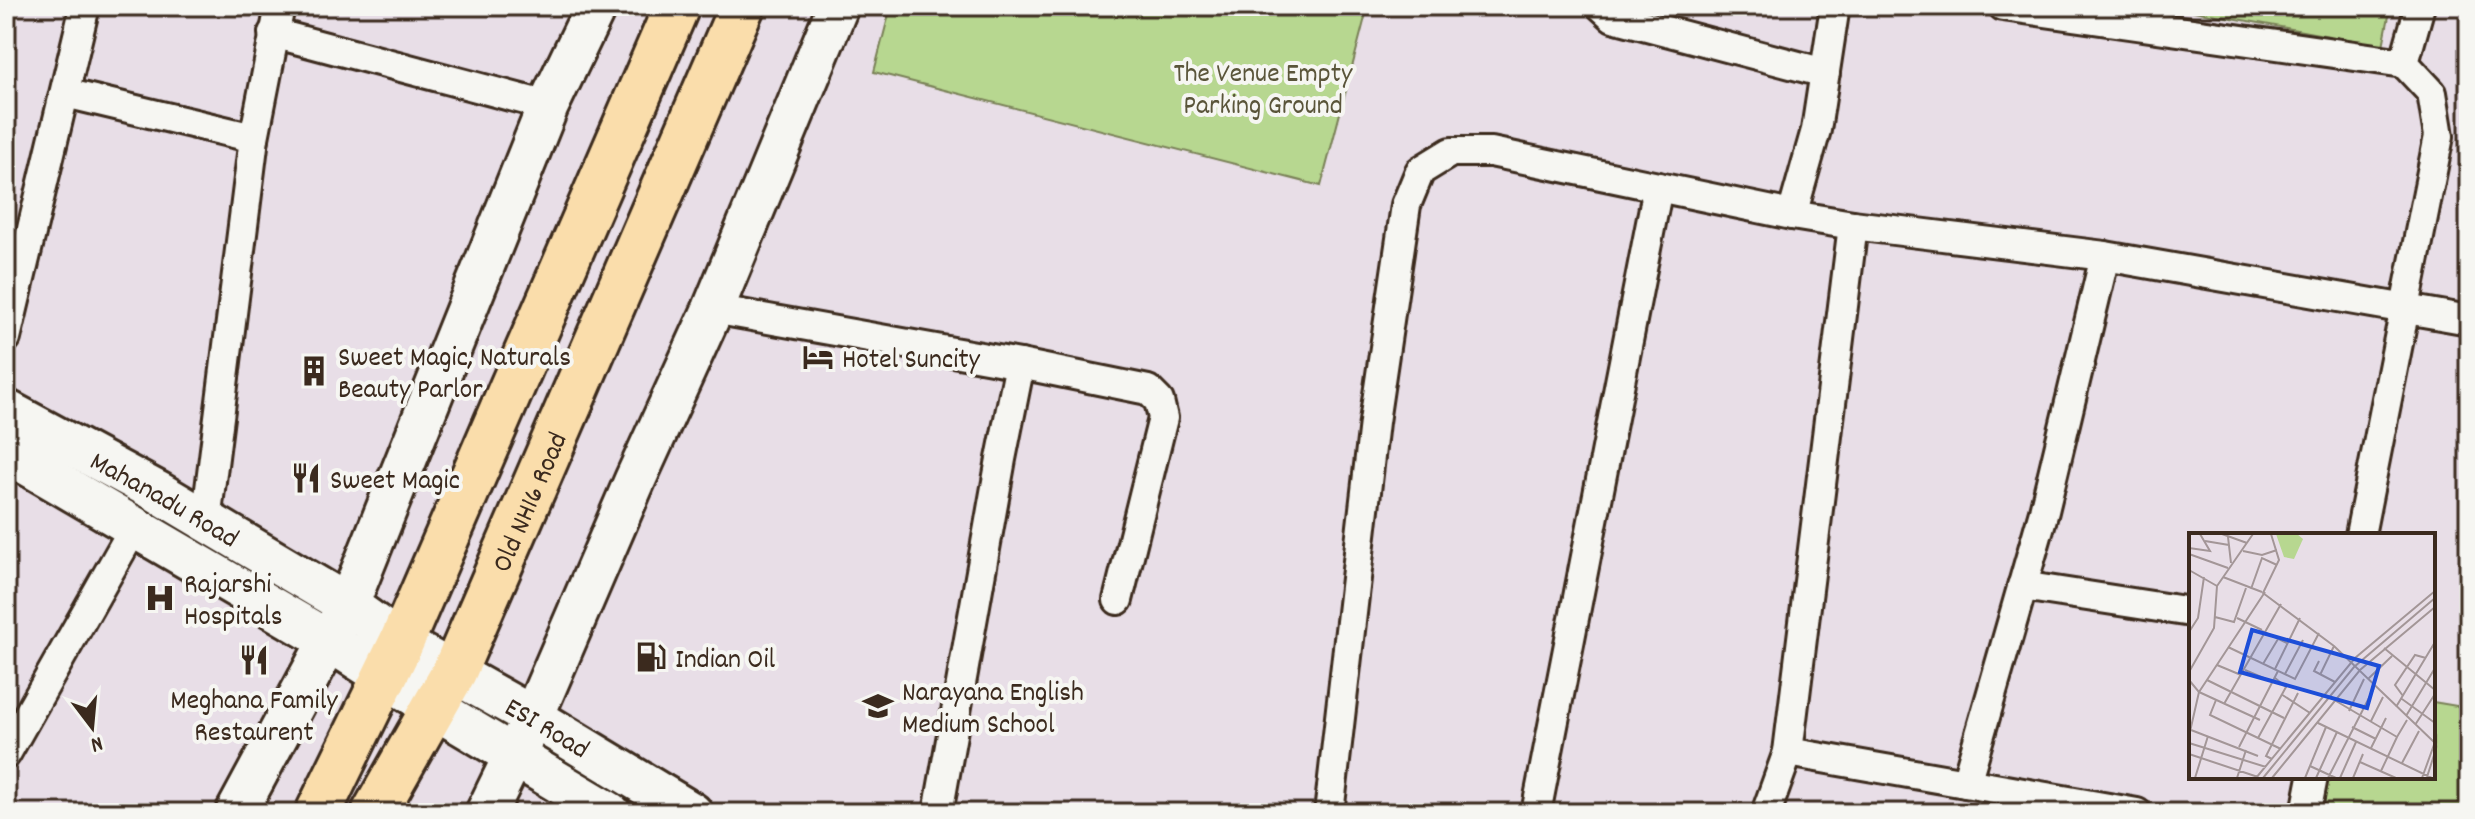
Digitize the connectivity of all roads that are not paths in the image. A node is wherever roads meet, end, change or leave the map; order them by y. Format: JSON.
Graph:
{"nodes":[{"id":1,"x":85,"y":6,"type":"edge"},
{"id":2,"x":596,"y":6,"type":"edge"},
{"id":3,"x":677,"y":6,"type":"edge"},
{"id":4,"x":742,"y":6,"type":"edge"},
{"id":5,"x":838,"y":6,"type":"edge"},
{"id":6,"x":1601,"y":6,"type":"edge"},
{"id":7,"x":1835,"y":6,"type":"edge"},
{"id":8,"x":2003,"y":6,"type":"edge"},
{"id":9,"x":2420,"y":6,"type":"edge"},
{"id":10,"x":276,"y":20,"type":"edge"},
{"id":11,"x":2404,"y":63,"type":"junction"},
{"id":12,"x":1825,"y":73,"type":"junction"},
{"id":13,"x":65,"y":93,"type":"junction"},
{"id":14,"x":548,"y":106,"type":"junction"},
{"id":15,"x":254,"y":138,"type":"junction"},
{"id":16,"x":1658,"y":187,"type":"junction"},
{"id":17,"x":1792,"y":215,"type":"junction"},
{"id":18,"x":1853,"y":225,"type":"junction"},
{"id":19,"x":2105,"y":256,"type":"junction"},
{"id":20,"x":713,"y":309,"type":"junction"},
{"id":21,"x":2403,"y":309,"type":"junction"},
{"id":22,"x":2469,"y":320,"type":"edge"},
{"id":23,"x":6,"y":338,"type":"edge"},
{"id":24,"x":1020,"y":364,"type":"junction"},
{"id":25,"x":6,"y":410,"type":"edge"},
{"id":26,"x":6,"y":452,"type":"edge"},
{"id":27,"x":206,"y":521,"type":"junction"},
{"id":28,"x":135,"y":526,"type":"junction"},
{"id":29,"x":2360,"y":533,"type":"edge"},
{"id":30,"x":2022,"y":586,"type":"junction"},
{"id":31,"x":1118,"y":600,"type":"dead end"},
{"id":32,"x":348,"y":605,"type":"junction"},
{"id":33,"x":2189,"y":612,"type":"edge"},
{"id":34,"x":329,"y":641,"type":"junction"},
{"id":35,"x":393,"y":660,"type":"junction"},
{"id":36,"x":444,"y":690,"type":"junction"},
{"id":37,"x":533,"y":717,"type":"junction"},
{"id":38,"x":1788,"y":752,"type":"junction"},
{"id":39,"x":6,"y":754,"type":"edge"},
{"id":40,"x":514,"y":757,"type":"junction"},
{"id":41,"x":2313,"y":779,"type":"edge"},
{"id":42,"x":1966,"y":783,"type":"junction"},
{"id":43,"x":236,"y":813,"type":"edge"},
{"id":44,"x":318,"y":813,"type":"edge"},
{"id":45,"x":374,"y":813,"type":"edge"},
{"id":46,"x":486,"y":813,"type":"edge"},
{"id":47,"x":610,"y":813,"type":"edge"},
{"id":48,"x":692,"y":813,"type":"edge"},
{"id":49,"x":938,"y":813,"type":"edge"},
{"id":50,"x":1329,"y":813,"type":"edge"},
{"id":51,"x":1536,"y":813,"type":"edge"},
{"id":52,"x":1766,"y":813,"type":"edge"},
{"id":53,"x":2137,"y":813,"type":"edge"},
{"id":54,"x":2306,"y":813,"type":"edge"}],
"edges":[{"from":1,"to":13,"type":"street"},
{"from":2,"to":14,"type":"street"},
{"from":3,"to":35,"type":"main road"},
{"from":4,"to":36,"type":"main road","name":"Old NH16 Road"},
{"from":5,"to":20,"type":"street"},
{"from":6,"to":12,"type":"street"},
{"from":7,"to":12,"type":"street"},
{"from":8,"to":11,"type":"street"},
{"from":9,"to":11,"type":"street"},
{"from":10,"to":14,"type":"street"},
{"from":10,"to":15,"type":"street"},
{"from":11,"to":21,"type":"street"},
{"from":12,"to":17,"type":"street"},
{"from":13,"to":15,"type":"street"},
{"from":13,"to":23,"type":"street"},
{"from":14,"to":32,"type":"street"},
{"from":15,"to":27,"type":"street"},
{"from":16,"to":17,"type":"street"},
{"from":16,"to":50,"type":"street"},
{"from":16,"to":51,"type":"street"},
{"from":17,"to":18,"type":"street"},
{"from":18,"to":19,"type":"street"},
{"from":18,"to":38,"type":"street"},
{"from":19,"to":21,"type":"street"},
{"from":19,"to":30,"type":"street"},
{"from":20,"to":24,"type":"street"},
{"from":20,"to":37,"type":"street"},
{"from":21,"to":22,"type":"street"},
{"from":21,"to":29,"type":"street"},
{"from":24,"to":31,"type":"street"},
{"from":24,"to":49,"type":"street"},
{"from":25,"to":27,"type":"street","name":"Mahanadu Road"},
{"from":26,"to":28,"type":"street","name":"Mahanadu Road"},
{"from":27,"to":32,"type":"street","name":"Mahanadu Road"},
{"from":28,"to":34,"type":"street","name":"Mahanadu Road"},
{"from":28,"to":39,"type":"street"},
{"from":30,"to":33,"type":"street"},
{"from":30,"to":42,"type":"street"},
{"from":32,"to":34,"type":"street"},
{"from":32,"to":35,"type":"street","name":"Mahanadu Road"},
{"from":34,"to":35,"type":"street","name":"Mahanadu Road"},
{"from":34,"to":43,"type":"street"},
{"from":35,"to":36,"type":"street","name":"Mahanadu Road"},
{"from":35,"to":44,"type":"main road"},
{"from":36,"to":37,"type":"street","name":"ESI Road"},
{"from":36,"to":40,"type":"street","name":"ESI Road"},
{"from":36,"to":45,"type":"main road","name":"Old NH16 Road"},
{"from":37,"to":40,"type":"street"},
{"from":37,"to":48,"type":"street","name":"ESI Road"},
{"from":38,"to":42,"type":"street"},
{"from":38,"to":52,"type":"street"},
{"from":40,"to":46,"type":"street"},
{"from":40,"to":47,"type":"street","name":"ESI Road"},
{"from":41,"to":54,"type":"street"},
{"from":42,"to":53,"type":"street"}]}
